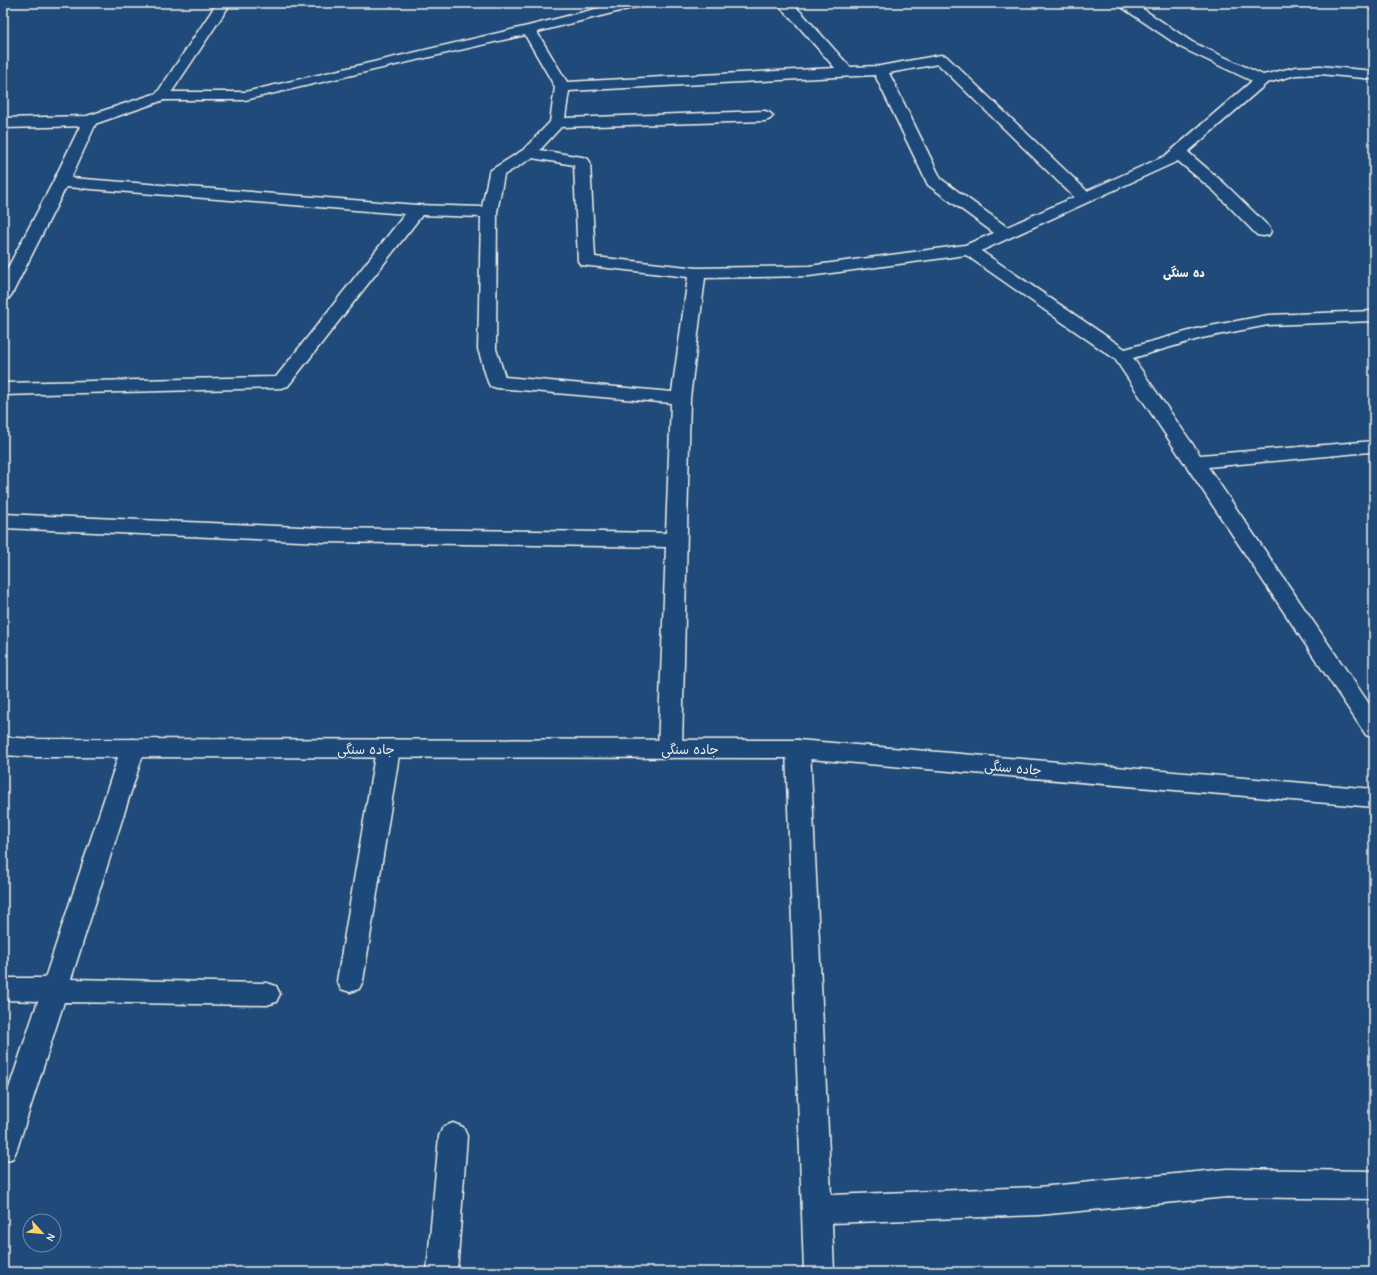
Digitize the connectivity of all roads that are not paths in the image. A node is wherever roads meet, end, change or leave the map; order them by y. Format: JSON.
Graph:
{"nodes":[{"id":1,"x":224,"y":3,"type":"edge"},
{"id":2,"x":635,"y":3,"type":"edge"},
{"id":3,"x":782,"y":3,"type":"edge"},
{"id":4,"x":1125,"y":3,"type":"edge"},
{"id":5,"x":1372,"y":3,"type":"edge"},
{"id":6,"x":1374,"y":5,"type":"edge"},
{"id":7,"x":529,"y":30,"type":"junction"},
{"id":8,"x":880,"y":70,"type":"junction"},
{"id":9,"x":845,"y":71,"type":"junction"},
{"id":10,"x":1374,"y":75,"type":"edge"},
{"id":11,"x":1262,"y":80,"type":"junction"},
{"id":12,"x":562,"y":87,"type":"junction"},
{"id":13,"x":162,"y":96,"type":"junction"},
{"id":14,"x":765,"y":116,"type":"dead end"},
{"id":15,"x":89,"y":121,"type":"junction"},
{"id":16,"x":3,"y":123,"type":"edge"},
{"id":17,"x":557,"y":123,"type":"junction"},
{"id":18,"x":529,"y":153,"type":"junction"},
{"id":19,"x":1179,"y":153,"type":"junction"},
{"id":20,"x":61,"y":182,"type":"junction"},
{"id":21,"x":1085,"y":198,"type":"junction"},
{"id":22,"x":416,"y":210,"type":"junction"},
{"id":23,"x":488,"y":212,"type":"junction"},
{"id":24,"x":1263,"y":231,"type":"dead end"},
{"id":25,"x":1006,"y":234,"type":"junction"},
{"id":26,"x":969,"y":250,"type":"junction"},
{"id":27,"x":698,"y":273,"type":"junction"},
{"id":28,"x":3,"y":294,"type":"edge"},
{"id":29,"x":1374,"y":316,"type":"edge"},
{"id":30,"x":1122,"y":355,"type":"junction"},
{"id":31,"x":3,"y":389,"type":"edge"},
{"id":32,"x":681,"y":398,"type":"junction"},
{"id":33,"x":1374,"y":447,"type":"edge"},
{"id":34,"x":1194,"y":462,"type":"junction"},
{"id":35,"x":3,"y":522,"type":"edge"},
{"id":36,"x":677,"y":540,"type":"junction"},
{"id":37,"x":1374,"y":729,"type":"edge"},
{"id":38,"x":3,"y":746,"type":"edge"},
{"id":39,"x":133,"y":748,"type":"junction"},
{"id":40,"x":388,"y":749,"type":"junction"},
{"id":41,"x":670,"y":749,"type":"junction"},
{"id":42,"x":798,"y":750,"type":"junction"},
{"id":43,"x":1374,"y":798,"type":"edge"},
{"id":44,"x":350,"y":981,"type":"dead end"},
{"id":45,"x":3,"y":988,"type":"edge"},
{"id":46,"x":55,"y":990,"type":"junction"},
{"id":47,"x":267,"y":994,"type":"dead end"},
{"id":48,"x":453,"y":1136,"type":"dead end"},
{"id":49,"x":3,"y":1149,"type":"edge"},
{"id":50,"x":1374,"y":1185,"type":"edge"},
{"id":51,"x":817,"y":1210,"type":"junction"},
{"id":52,"x":442,"y":1272,"type":"edge"},
{"id":53,"x":819,"y":1272,"type":"edge"}],
"edges":[{"from":1,"to":13,"type":"street"},
{"from":2,"to":7,"type":"street"},
{"from":3,"to":9,"type":"street"},
{"from":4,"to":11,"type":"street"},
{"from":5,"to":6,"type":"street"},
{"from":7,"to":12,"type":"street"},
{"from":7,"to":13,"type":"street"},
{"from":8,"to":9,"type":"street"},
{"from":8,"to":21,"type":"street"},
{"from":8,"to":25,"type":"street"},
{"from":9,"to":12,"type":"street"},
{"from":10,"to":11,"type":"street"},
{"from":11,"to":19,"type":"street"},
{"from":12,"to":17,"type":"street"},
{"from":13,"to":15,"type":"street"},
{"from":14,"to":17,"type":"street"},
{"from":15,"to":16,"type":"street"},
{"from":15,"to":20,"type":"street"},
{"from":17,"to":18,"type":"street"},
{"from":18,"to":23,"type":"street"},
{"from":18,"to":27,"type":"street"},
{"from":19,"to":21,"type":"street"},
{"from":19,"to":24,"type":"street"},
{"from":20,"to":22,"type":"street"},
{"from":20,"to":28,"type":"street"},
{"from":21,"to":25,"type":"street"},
{"from":22,"to":23,"type":"street"},
{"from":22,"to":31,"type":"street"},
{"from":23,"to":32,"type":"street"},
{"from":25,"to":26,"type":"street"},
{"from":26,"to":27,"type":"street"},
{"from":26,"to":30,"type":"street"},
{"from":27,"to":32,"type":"street"},
{"from":29,"to":30,"type":"street"},
{"from":30,"to":34,"type":"street"},
{"from":32,"to":36,"type":"street"},
{"from":33,"to":34,"type":"street"},
{"from":34,"to":37,"type":"street"},
{"from":35,"to":36,"type":"street"},
{"from":36,"to":41,"type":"street"},
{"from":38,"to":39,"type":"street","name":"جاده سنگی"},
{"from":39,"to":40,"type":"street","name":"جاده سنگی"},
{"from":39,"to":46,"type":"street"},
{"from":40,"to":41,"type":"street","name":"جاده سنگی"},
{"from":40,"to":44,"type":"street"},
{"from":41,"to":42,"type":"street","name":"جاده سنگی"},
{"from":42,"to":43,"type":"street","name":"جاده سنگی"},
{"from":42,"to":51,"type":"street"},
{"from":45,"to":46,"type":"street"},
{"from":46,"to":47,"type":"street"},
{"from":46,"to":49,"type":"street"},
{"from":48,"to":52,"type":"street"},
{"from":50,"to":51,"type":"street"},
{"from":51,"to":53,"type":"street"}]}
